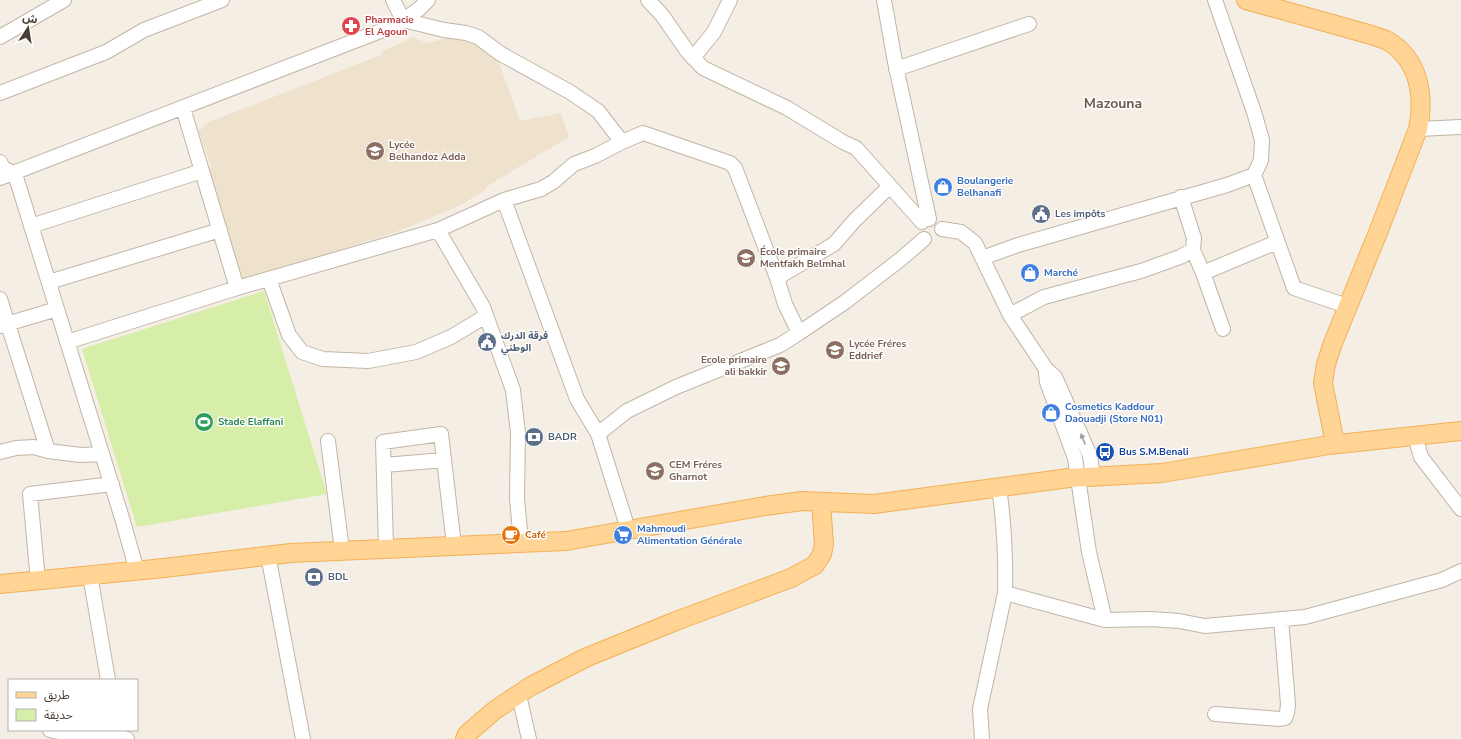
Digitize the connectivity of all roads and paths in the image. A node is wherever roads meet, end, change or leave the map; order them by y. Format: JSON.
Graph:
{"nodes":[{"id":1,"x":64,"y":0,"type":"edge"},
{"id":2,"x":222,"y":0,"type":"edge"},
{"id":3,"x":393,"y":0,"type":"edge"},
{"id":4,"x":428,"y":0,"type":"edge"},
{"id":5,"x":648,"y":0,"type":"edge"},
{"id":6,"x":730,"y":0,"type":"edge"},
{"id":7,"x":884,"y":0,"type":"edge"},
{"id":8,"x":1215,"y":0,"type":"edge"},
{"id":9,"x":1246,"y":0,"type":"edge"},
{"id":10,"x":404,"y":20,"type":"junction"},
{"id":11,"x":1029,"y":24,"type":"dead end"},
{"id":12,"x":0,"y":37,"type":"edge"},
{"id":13,"x":693,"y":58,"type":"junction"},
{"id":14,"x":896,"y":69,"type":"junction"},
{"id":15,"x":0,"y":93,"type":"edge"},
{"id":16,"x":183,"y":108,"type":"junction"},
{"id":17,"x":1461,"y":127,"type":"edge"},
{"id":18,"x":1418,"y":129,"type":"junction"},
{"id":19,"x":622,"y":142,"type":"junction"},
{"id":20,"x":0,"y":162,"type":"edge"},
{"id":21,"x":202,"y":171,"type":"junction"},
{"id":22,"x":14,"y":174,"type":"junction"},
{"id":23,"x":1254,"y":175,"type":"junction"},
{"id":24,"x":0,"y":178,"type":"edge"},
{"id":25,"x":890,"y":186,"type":"junction"},
{"id":26,"x":1181,"y":197,"type":"junction"},
{"id":27,"x":504,"y":200,"type":"junction"},
{"id":28,"x":925,"y":220,"type":"junction"},
{"id":29,"x":31,"y":226,"type":"junction"},
{"id":30,"x":942,"y":229,"type":"junction"},
{"id":31,"x":220,"y":230,"type":"junction"},
{"id":32,"x":438,"y":230,"type":"junction"},
{"id":33,"x":924,"y":239,"type":"junction"},
{"id":34,"x":1277,"y":242,"type":"junction"},
{"id":35,"x":1193,"y":250,"type":"junction"},
{"id":36,"x":982,"y":258,"type":"junction"},
{"id":37,"x":1203,"y":273,"type":"junction"},
{"id":38,"x":777,"y":278,"type":"junction"},
{"id":39,"x":269,"y":279,"type":"junction"},
{"id":40,"x":49,"y":282,"type":"junction"},
{"id":41,"x":237,"y":288,"type":"junction"},
{"id":42,"x":0,"y":300,"type":"edge"},
{"id":43,"x":1347,"y":306,"type":"junction"},
{"id":44,"x":57,"y":309,"type":"junction"},
{"id":45,"x":1010,"y":315,"type":"junction"},
{"id":46,"x":486,"y":316,"type":"junction"},
{"id":47,"x":4,"y":325,"type":"edge"},
{"id":48,"x":1223,"y":329,"type":"dead end"},
{"id":49,"x":798,"y":333,"type":"junction"},
{"id":50,"x":67,"y":342,"type":"junction"},
{"id":51,"x":1461,"y":431,"type":"edge"},
{"id":52,"x":598,"y":434,"type":"junction"},
{"id":53,"x":1415,"y":436,"type":"junction"},
{"id":54,"x":328,"y":441,"type":"dead end"},
{"id":55,"x":1335,"y":444,"type":"junction"},
{"id":56,"x":48,"y":451,"type":"junction"},
{"id":57,"x":0,"y":452,"type":"edge"},
{"id":58,"x":102,"y":454,"type":"junction"},
{"id":59,"x":444,"y":460,"type":"junction"},
{"id":60,"x":384,"y":465,"type":"junction"},
{"id":61,"x":1086,"y":477,"type":"junction"},
{"id":62,"x":112,"y":484,"type":"junction"},
{"id":63,"x":999,"y":487,"type":"junction"},
{"id":64,"x":820,"y":502,"type":"junction"},
{"id":65,"x":1461,"y":509,"type":"edge"},
{"id":66,"x":628,"y":530,"type":"junction"},
{"id":67,"x":521,"y":542,"type":"junction"},
{"id":68,"x":454,"y":545,"type":"junction"},
{"id":69,"x":386,"y":548,"type":"junction"},
{"id":70,"x":342,"y":550,"type":"junction"},
{"id":71,"x":268,"y":555,"type":"junction"},
{"id":72,"x":138,"y":571,"type":"junction"},
{"id":73,"x":1461,"y":571,"type":"edge"},
{"id":74,"x":90,"y":575,"type":"junction"},
{"id":75,"x":38,"y":581,"type":"junction"},
{"id":76,"x":0,"y":584,"type":"edge"},
{"id":77,"x":1005,"y":593,"type":"junction"},
{"id":78,"x":1281,"y":619,"type":"junction"},
{"id":79,"x":1105,"y":620,"type":"junction"},
{"id":80,"x":108,"y":679,"type":"edge"},
{"id":81,"x":518,"y":694,"type":"junction"},
{"id":82,"x":1215,"y":714,"type":"dead end"},
{"id":83,"x":53,"y":731,"type":"edge"},
{"id":84,"x":119,"y":736,"type":"edge"},
{"id":85,"x":303,"y":739,"type":"edge"},
{"id":86,"x":465,"y":739,"type":"edge"},
{"id":87,"x":529,"y":739,"type":"edge"},
{"id":88,"x":982,"y":739,"type":"edge"}],
"edges":[{"from":1,"to":12,"type":"street"},
{"from":2,"to":15,"type":"street"},
{"from":3,"to":10,"type":"street"},
{"from":4,"to":10,"type":"street"},
{"from":5,"to":13,"type":"street"},
{"from":6,"to":13,"type":"street"},
{"from":7,"to":14,"type":"street"},
{"from":8,"to":23,"type":"street"},
{"from":9,"to":18,"type":"main road"},
{"from":10,"to":16,"type":"street"},
{"from":10,"to":19,"type":"street"},
{"from":11,"to":14,"type":"street"},
{"from":13,"to":25,"type":"street"},
{"from":14,"to":28,"type":"street"},
{"from":16,"to":21,"type":"street"},
{"from":16,"to":22,"type":"street"},
{"from":17,"to":18,"type":"street"},
{"from":18,"to":43,"type":"main road"},
{"from":19,"to":27,"type":"street"},
{"from":19,"to":38,"type":"street"},
{"from":20,"to":22,"type":"street"},
{"from":21,"to":29,"type":"street"},
{"from":21,"to":31,"type":"street"},
{"from":22,"to":24,"type":"street"},
{"from":22,"to":29,"type":"street"},
{"from":23,"to":26,"type":"street"},
{"from":23,"to":34,"type":"street"},
{"from":25,"to":28,"type":"street"},
{"from":25,"to":38,"type":"street"},
{"from":26,"to":35,"type":"street"},
{"from":26,"to":36,"type":"street"},
{"from":27,"to":32,"type":"street"},
{"from":27,"to":52,"type":"street"},
{"from":28,"to":30,"type":"street"},
{"from":28,"to":33,"type":"street"},
{"from":29,"to":40,"type":"street"},
{"from":30,"to":33,"type":"street"},
{"from":30,"to":36,"type":"street"},
{"from":31,"to":40,"type":"street"},
{"from":31,"to":41,"type":"street"},
{"from":32,"to":39,"type":"street"},
{"from":32,"to":46,"type":"street"},
{"from":33,"to":49,"type":"street"},
{"from":34,"to":37,"type":"street"},
{"from":34,"to":43,"type":"street"},
{"from":35,"to":37,"type":"street"},
{"from":35,"to":45,"type":"street"},
{"from":36,"to":45,"type":"street"},
{"from":37,"to":48,"type":"street"},
{"from":38,"to":49,"type":"street"},
{"from":39,"to":41,"type":"street"},
{"from":39,"to":46,"type":"street"},
{"from":40,"to":44,"type":"street"},
{"from":41,"to":50,"type":"street"},
{"from":42,"to":47,"type":"street"},
{"from":43,"to":55,"type":"main road"},
{"from":44,"to":47,"type":"street"},
{"from":44,"to":50,"type":"street"},
{"from":45,"to":61,"type":"street"},
{"from":46,"to":67,"type":"street"},
{"from":47,"to":56,"type":"street"},
{"from":49,"to":52,"type":"street"},
{"from":50,"to":58,"type":"street"},
{"from":51,"to":53,"type":"main road"},
{"from":52,"to":66,"type":"street"},
{"from":53,"to":55,"type":"main road"},
{"from":53,"to":65,"type":"street"},
{"from":54,"to":70,"type":"street"},
{"from":55,"to":61,"type":"main road"},
{"from":56,"to":57,"type":"street"},
{"from":56,"to":58,"type":"street"},
{"from":58,"to":62,"type":"street"},
{"from":59,"to":60,"type":"street"},
{"from":59,"to":60,"type":"street"},
{"from":59,"to":68,"type":"street"},
{"from":60,"to":69,"type":"street"},
{"from":61,"to":63,"type":"main road"},
{"from":61,"to":79,"type":"street"},
{"from":62,"to":72,"type":"street"},
{"from":62,"to":75,"type":"street"},
{"from":63,"to":64,"type":"main road"},
{"from":63,"to":77,"type":"street"},
{"from":64,"to":66,"type":"main road"},
{"from":64,"to":81,"type":"main road"},
{"from":66,"to":67,"type":"main road"},
{"from":67,"to":68,"type":"main road"},
{"from":68,"to":69,"type":"main road"},
{"from":69,"to":70,"type":"main road"},
{"from":70,"to":71,"type":"main road"},
{"from":71,"to":72,"type":"main road"},
{"from":71,"to":85,"type":"street"},
{"from":72,"to":74,"type":"main road"},
{"from":73,"to":78,"type":"street"},
{"from":74,"to":75,"type":"main road"},
{"from":74,"to":80,"type":"street"},
{"from":75,"to":76,"type":"main road"},
{"from":77,"to":79,"type":"street"},
{"from":77,"to":88,"type":"street"},
{"from":78,"to":79,"type":"street"},
{"from":78,"to":82,"type":"street"},
{"from":81,"to":86,"type":"main road"},
{"from":81,"to":87,"type":"street"},
{"from":83,"to":84,"type":"street"}]}
